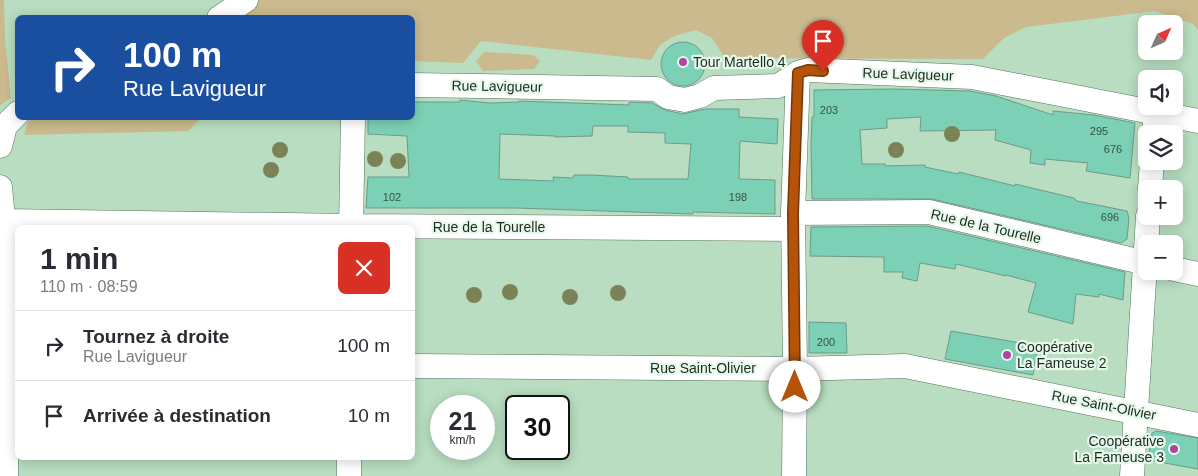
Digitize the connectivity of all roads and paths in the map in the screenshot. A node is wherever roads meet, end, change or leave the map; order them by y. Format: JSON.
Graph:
{"nodes":[{"id":1,"x":246,"y":0,"type":"edge"},
{"id":2,"x":224,"y":15,"type":"edge"},
{"id":3,"x":798,"y":73,"type":"junction"},
{"id":4,"x":415,"y":85,"type":"edge"},
{"id":5,"x":15,"y":116,"type":"edge"},
{"id":6,"x":353,"y":120,"type":"edge"},
{"id":7,"x":1198,"y":121,"type":"edge"},
{"id":8,"x":1155,"y":123,"type":"edge"},
{"id":9,"x":0,"y":146,"type":"edge"},
{"id":10,"x":0,"y":187,"type":"edge"},
{"id":11,"x":4,"y":221,"type":"junction"},
{"id":12,"x":793,"y":221,"type":"junction"},
{"id":13,"x":235,"y":225,"type":"edge"},
{"id":14,"x":350,"y":225,"type":"edge"},
{"id":15,"x":415,"y":226,"type":"edge"},
{"id":16,"x":1138,"y":261,"type":"edge"},
{"id":17,"x":1183,"y":271,"type":"edge"},
{"id":18,"x":1198,"y":274,"type":"edge"},
{"id":19,"x":1144,"y":280,"type":"edge"},
{"id":20,"x":12,"y":359,"type":"edge"},
{"id":21,"x":415,"y":366,"type":"edge"},
{"id":22,"x":795,"y":369,"type":"junction"},
{"id":23,"x":1136,"y":411,"type":"junction"},
{"id":24,"x":1198,"y":425,"type":"edge"},
{"id":25,"x":349,"y":460,"type":"edge"},
{"id":26,"x":6,"y":476,"type":"edge"},
{"id":27,"x":349,"y":476,"type":"edge"},
{"id":28,"x":794,"y":476,"type":"edge"},
{"id":29,"x":1132,"y":476,"type":"edge"}],
"edges":[{"from":1,"to":2,"type":"street"},
{"from":3,"to":4,"type":"street","name":"Rue Lavigueur"},
{"from":3,"to":8,"type":"street","name":"Rue Lavigueur"},
{"from":3,"to":12,"type":"street"},
{"from":5,"to":9,"type":"street"},
{"from":6,"to":14,"type":"street"},
{"from":7,"to":8,"type":"street","name":"Rue Lavigueur"},
{"from":10,"to":11,"type":"street"},
{"from":11,"to":13,"type":"street","name":"Rue de la Tourelle"},
{"from":11,"to":20,"type":"street"},
{"from":12,"to":15,"type":"street","name":"Rue de la Tourelle"},
{"from":12,"to":16,"type":"street","name":"Rue de la Tourelle"},
{"from":12,"to":22,"type":"street"},
{"from":17,"to":18,"type":"street"},
{"from":19,"to":23,"type":"street"},
{"from":20,"to":26,"type":"street"},
{"from":21,"to":22,"type":"street","name":"Rue Saint-Olivier"},
{"from":22,"to":23,"type":"street","name":"Rue Saint-Olivier"},
{"from":22,"to":28,"type":"street"},
{"from":23,"to":24,"type":"street","name":"Rue Saint-Olivier"},
{"from":23,"to":29,"type":"street"},
{"from":25,"to":27,"type":"street"}]}
